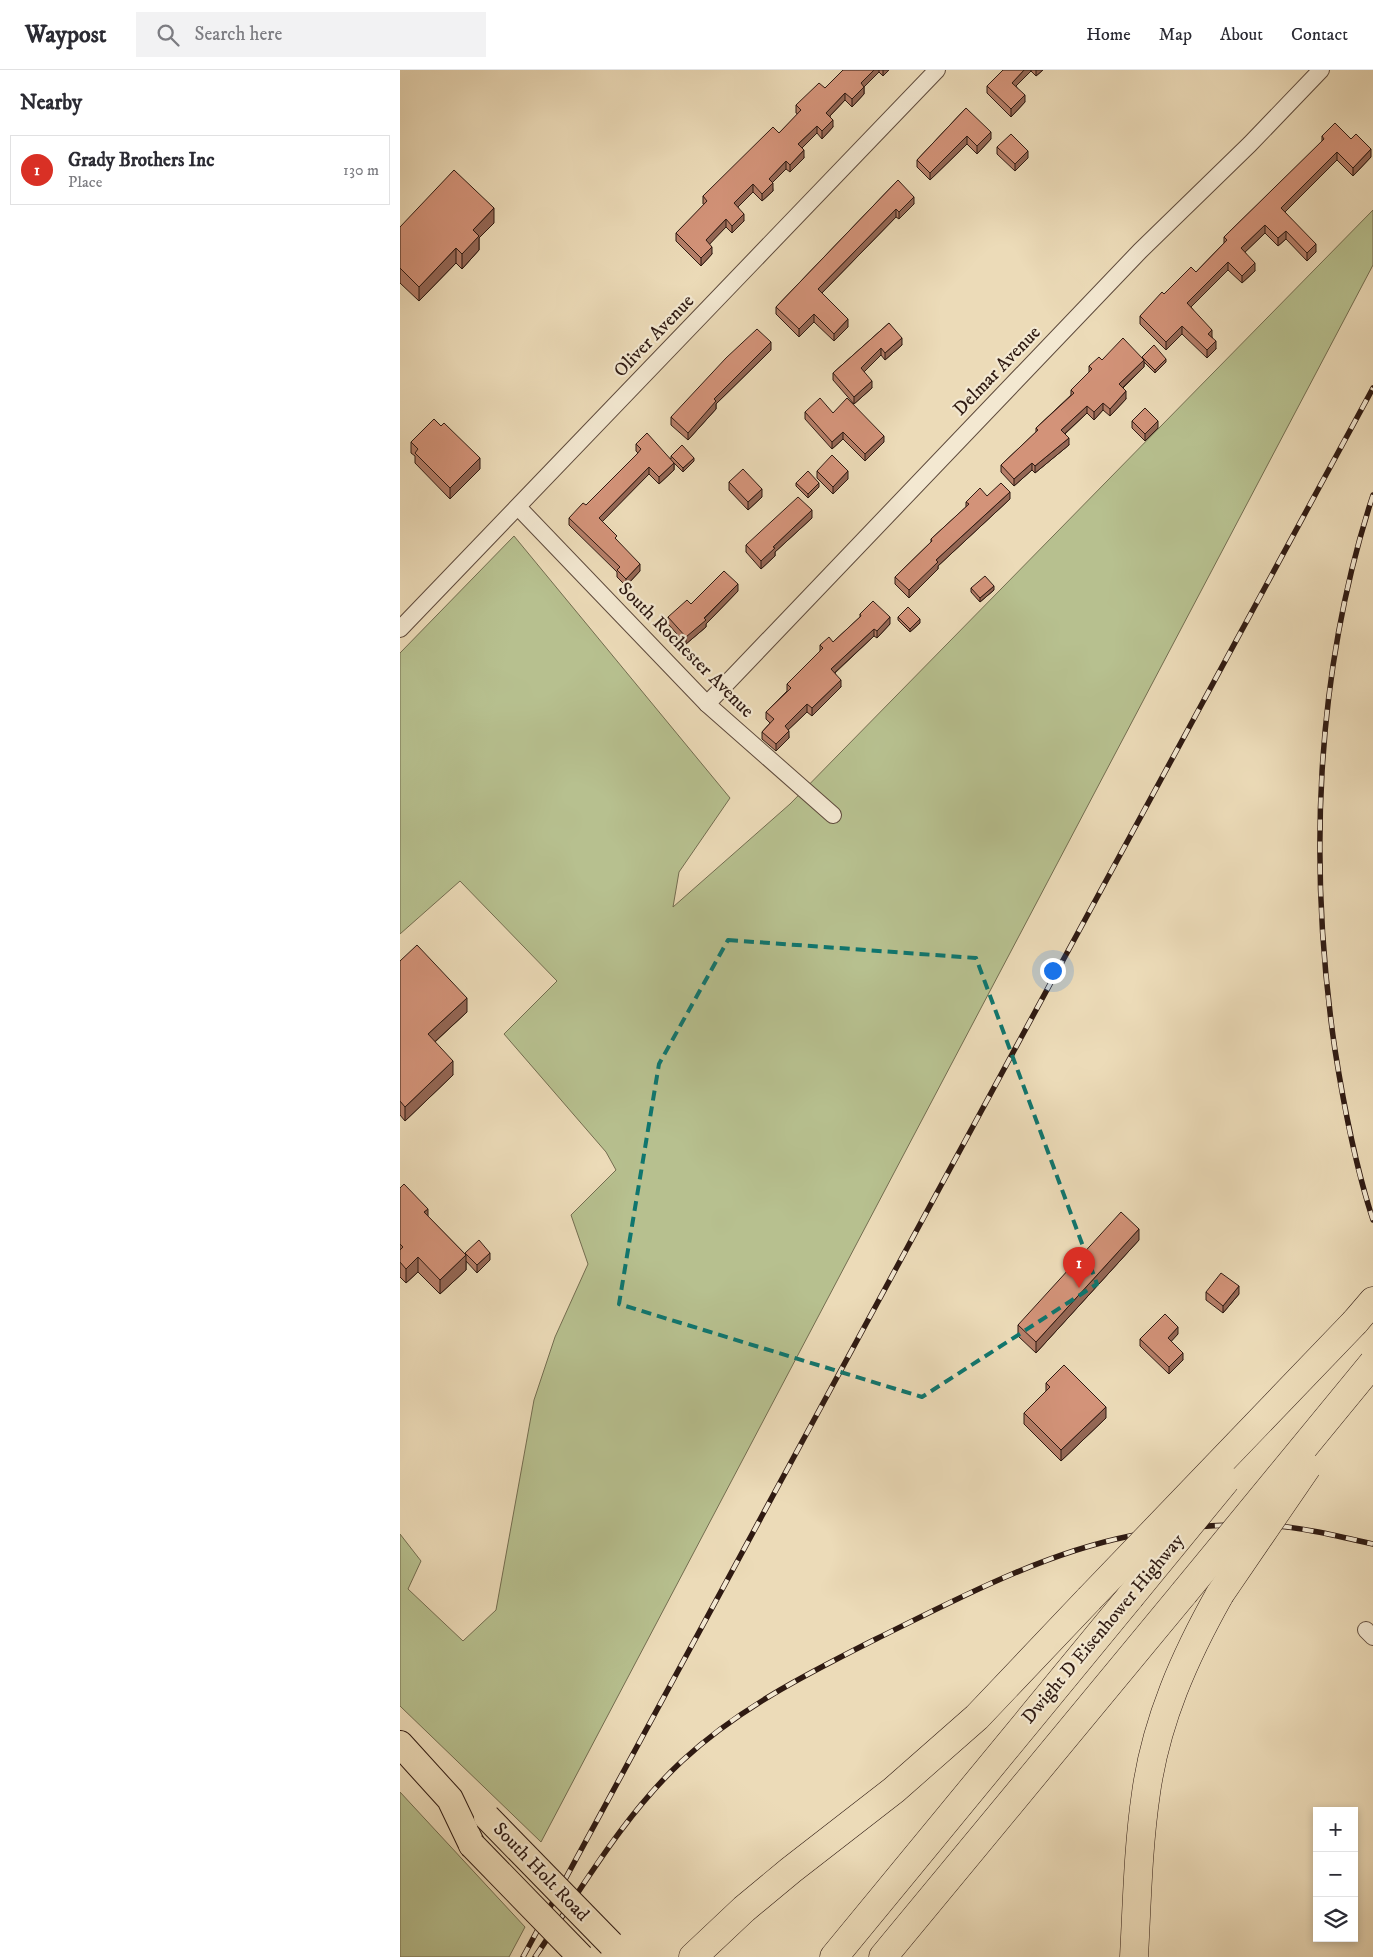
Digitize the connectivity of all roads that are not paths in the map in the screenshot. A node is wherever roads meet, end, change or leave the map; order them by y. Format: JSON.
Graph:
{"nodes":[{"id":1,"x":937,"y":70,"type":"edge"},
{"id":2,"x":1320,"y":70,"type":"edge"},
{"id":3,"x":518,"y":507,"type":"junction"},
{"id":4,"x":400,"y":629,"type":"edge"},
{"id":5,"x":707,"y":704,"type":"junction"},
{"id":6,"x":833,"y":815,"type":"dead end"},
{"id":7,"x":1373,"y":1301,"type":"edge"},
{"id":8,"x":1355,"y":1322,"type":"junction"},
{"id":9,"x":1373,"y":1363,"type":"edge"},
{"id":10,"x":1373,"y":1369,"type":"edge"},
{"id":11,"x":400,"y":1744,"type":"edge"},
{"id":12,"x":450,"y":1799,"type":"junction"},
{"id":13,"x":617,"y":1951,"type":"edge"},
{"id":14,"x":581,"y":1957,"type":"edge"},
{"id":15,"x":693,"y":1957,"type":"edge"},
{"id":16,"x":834,"y":1957,"type":"edge"},
{"id":17,"x":884,"y":1957,"type":"edge"},
{"id":18,"x":1134,"y":1957,"type":"edge"}],
"edges":[{"from":1,"to":3,"type":"street","name":"Oliver Avenue"},
{"from":2,"to":5,"type":"street","name":"Delmar Avenue"},
{"from":3,"to":4,"type":"street","name":"Oliver Avenue"},
{"from":3,"to":5,"type":"street","name":"South Rochester Avenue"},
{"from":5,"to":6,"type":"street","name":"South Rochester Avenue"},
{"from":7,"to":8,"type":"highway","name":"Dwight D Eisenhower Highway"},
{"from":8,"to":15,"type":"highway","bridge":true},
{"from":8,"to":16,"type":"highway","name":"Dwight D Eisenhower Highway","bridge":true},
{"from":9,"to":17,"type":"highway","name":"Dwight D Eisenhower Highway","bridge":true},
{"from":10,"to":18,"type":"highway","bridge":true},
{"from":11,"to":12,"type":"main road","name":"South Holt Road"},
{"from":12,"to":13,"type":"main road","name":"South Holt Road","bridge":true},
{"from":12,"to":14,"type":"main road","name":"South Holt Road","bridge":true}]}
